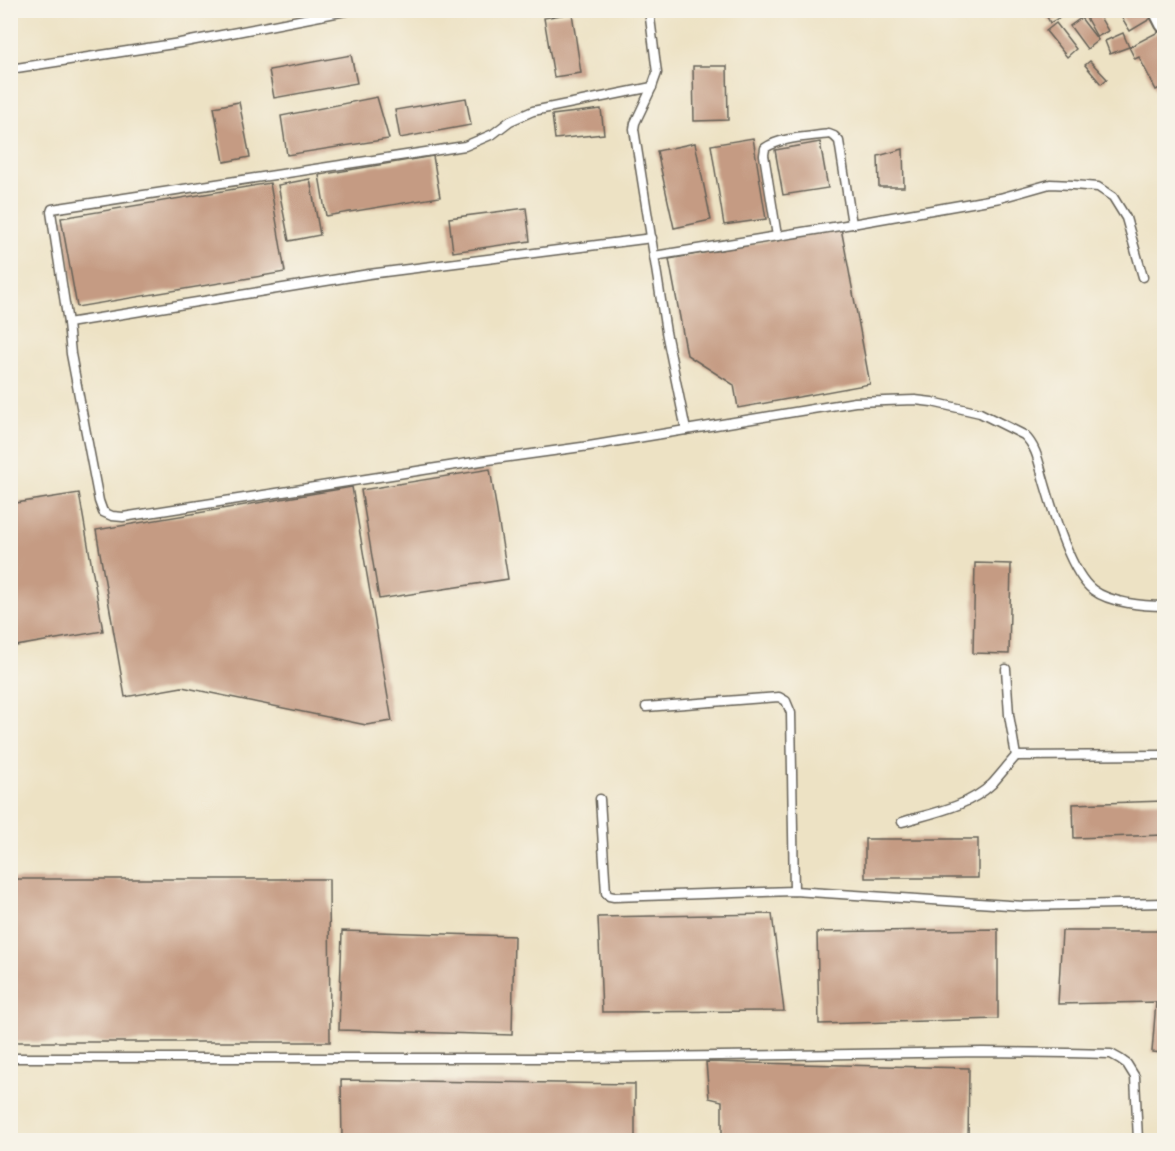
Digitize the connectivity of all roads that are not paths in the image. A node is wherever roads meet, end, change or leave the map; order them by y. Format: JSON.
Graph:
{"nodes":[{"id":1,"x":351,"y":10,"type":"edge"},
{"id":2,"x":649,"y":10,"type":"edge"},
{"id":3,"x":1157,"y":10,"type":"edge"},
{"id":4,"x":1164,"y":24,"type":"edge"},
{"id":5,"x":10,"y":69,"type":"edge"},
{"id":6,"x":652,"y":87,"type":"junction"},
{"id":7,"x":852,"y":224,"type":"junction"},
{"id":8,"x":777,"y":236,"type":"junction"},
{"id":9,"x":652,"y":238,"type":"junction"},
{"id":10,"x":654,"y":256,"type":"junction"},
{"id":11,"x":1143,"y":277,"type":"dead end"},
{"id":12,"x":68,"y":323,"type":"junction"},
{"id":13,"x":686,"y":430,"type":"junction"},
{"id":14,"x":1164,"y":606,"type":"edge"},
{"id":15,"x":1006,"y":669,"type":"dead end"},
{"id":16,"x":646,"y":707,"type":"dead end"},
{"id":17,"x":1164,"y":755,"type":"edge"},
{"id":18,"x":1016,"y":756,"type":"junction"},
{"id":19,"x":600,"y":799,"type":"dead end"},
{"id":20,"x":902,"y":822,"type":"dead end"},
{"id":21,"x":794,"y":891,"type":"junction"},
{"id":22,"x":1164,"y":903,"type":"edge"},
{"id":23,"x":10,"y":1058,"type":"edge"},
{"id":24,"x":1138,"y":1140,"type":"edge"}],
"edges":[{"from":1,"to":5,"type":"lane"},
{"from":2,"to":6,"type":"lane"},
{"from":3,"to":4,"type":"street"},
{"from":6,"to":9,"type":"lane"},
{"from":6,"to":12,"type":"lane"},
{"from":7,"to":8,"type":"lane"},
{"from":7,"to":8,"type":"lane"},
{"from":7,"to":11,"type":"lane"},
{"from":8,"to":10,"type":"lane"},
{"from":9,"to":10,"type":"lane"},
{"from":9,"to":12,"type":"lane"},
{"from":10,"to":13,"type":"lane"},
{"from":12,"to":13,"type":"lane"},
{"from":13,"to":14,"type":"lane"},
{"from":15,"to":18,"type":"lane"},
{"from":16,"to":21,"type":"lane"},
{"from":17,"to":18,"type":"lane"},
{"from":18,"to":20,"type":"lane"},
{"from":19,"to":21,"type":"lane"},
{"from":21,"to":22,"type":"lane"},
{"from":23,"to":24,"type":"lane"}]}
